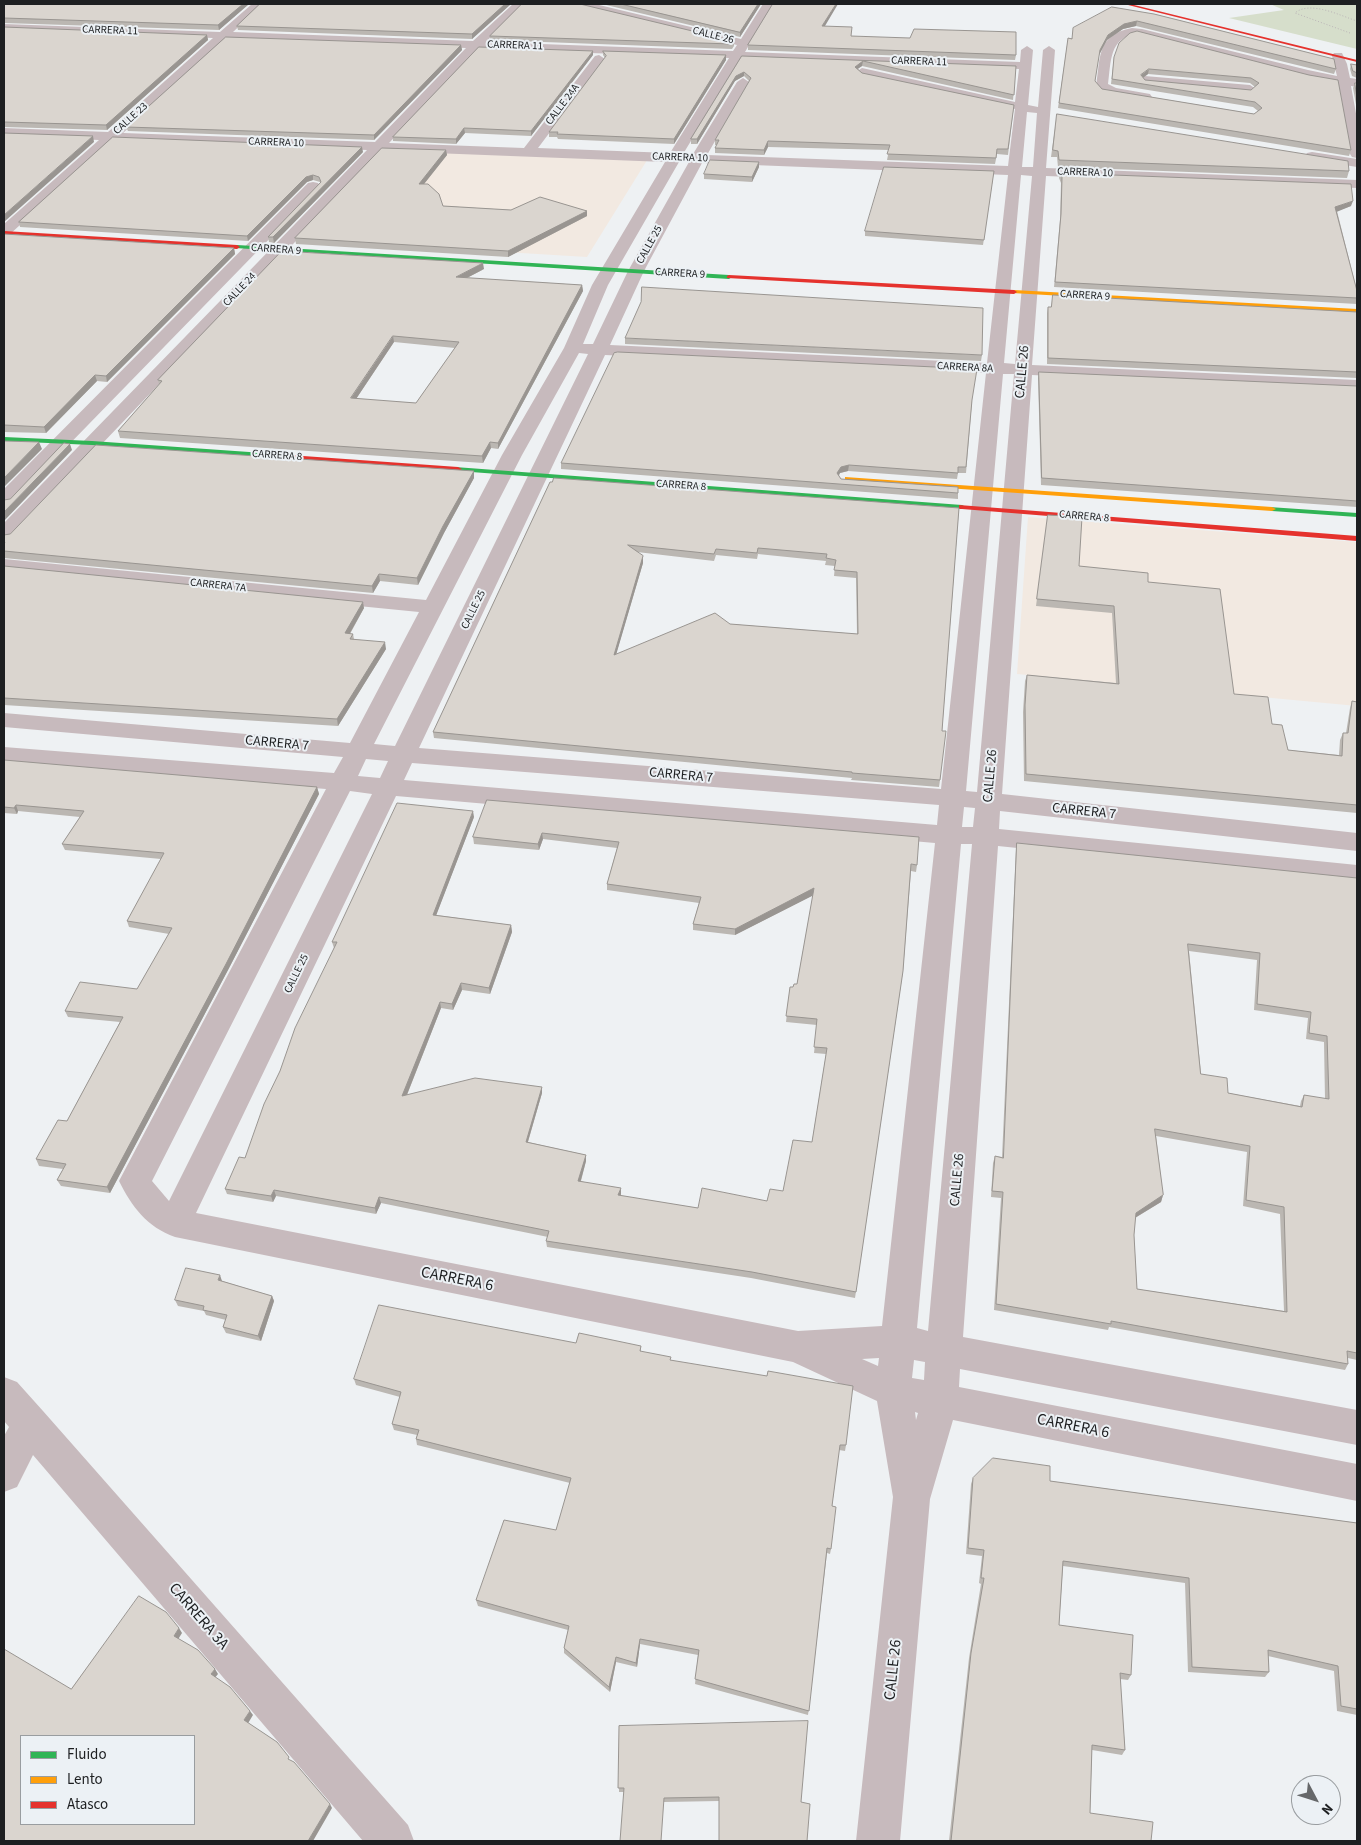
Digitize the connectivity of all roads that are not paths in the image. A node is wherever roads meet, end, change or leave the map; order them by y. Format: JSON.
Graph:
{"nodes":[{"id":1,"x":258,"y":4,"type":"edge"},
{"id":2,"x":519,"y":4,"type":"edge"},
{"id":3,"x":583,"y":4,"type":"edge"},
{"id":4,"x":768,"y":4,"type":"edge"},
{"id":5,"x":1126,"y":4,"type":"edge"},
{"id":6,"x":1151,"y":4,"type":"edge"},
{"id":7,"x":667,"y":10,"type":"edge"},
{"id":8,"x":216,"y":22,"type":"edge"},
{"id":9,"x":657,"y":22,"type":"junction"},
{"id":10,"x":4,"y":27,"type":"edge"},
{"id":11,"x":468,"y":30,"type":"edge"},
{"id":12,"x":4,"y":35,"type":"edge"},
{"id":13,"x":225,"y":35,"type":"junction"},
{"id":14,"x":194,"y":42,"type":"junction"},
{"id":15,"x":214,"y":43,"type":"junction"},
{"id":16,"x":472,"y":49,"type":"junction"},
{"id":17,"x":1027,"y":50,"type":"dead end"},
{"id":18,"x":1049,"y":50,"type":"dead end"},
{"id":19,"x":446,"y":52,"type":"junction"},
{"id":20,"x":761,"y":52,"type":"junction"},
{"id":21,"x":739,"y":54,"type":"junction"},
{"id":22,"x":1357,"y":54,"type":"edge"},
{"id":23,"x":798,"y":57,"type":"junction"},
{"id":24,"x":599,"y":58,"type":"junction"},
{"id":25,"x":1339,"y":60,"type":"junction"},
{"id":26,"x":1357,"y":61,"type":"edge"},
{"id":27,"x":843,"y":68,"type":"junction"},
{"id":28,"x":1025,"y":70,"type":"junction"},
{"id":29,"x":1250,"y":74,"type":"junction"},
{"id":30,"x":1308,"y":74,"type":"junction"},
{"id":31,"x":1114,"y":78,"type":"junction"},
{"id":32,"x":1351,"y":83,"type":"edge"},
{"id":33,"x":1155,"y":98,"type":"edge"},
{"id":34,"x":129,"y":102,"type":"edge"},
{"id":35,"x":1252,"y":105,"type":"edge"},
{"id":36,"x":1040,"y":111,"type":"junction"},
{"id":37,"x":4,"y":124,"type":"edge"},
{"id":38,"x":1355,"y":129,"type":"edge"},
{"id":39,"x":4,"y":132,"type":"edge"},
{"id":40,"x":106,"y":133,"type":"junction"},
{"id":41,"x":362,"y":138,"type":"junction"},
{"id":42,"x":382,"y":142,"type":"junction"},
{"id":43,"x":77,"y":148,"type":"edge"},
{"id":44,"x":531,"y":148,"type":"junction"},
{"id":45,"x":678,"y":153,"type":"junction"},
{"id":46,"x":701,"y":154,"type":"junction"},
{"id":47,"x":1299,"y":154,"type":"edge"},
{"id":48,"x":1357,"y":154,"type":"edge"},
{"id":49,"x":340,"y":160,"type":"edge"},
{"id":50,"x":1357,"y":163,"type":"edge"},
{"id":51,"x":1016,"y":165,"type":"junction"},
{"id":52,"x":1040,"y":166,"type":"junction"},
{"id":53,"x":326,"y":173,"type":"edge"},
{"id":54,"x":1357,"y":174,"type":"edge"},
{"id":55,"x":1357,"y":184,"type":"edge"},
{"id":56,"x":4,"y":233,"type":"edge"},
{"id":57,"x":252,"y":248,"type":"junction"},
{"id":58,"x":281,"y":258,"type":"junction"},
{"id":59,"x":218,"y":262,"type":"edge"},
{"id":60,"x":238,"y":263,"type":"junction"},
{"id":61,"x":265,"y":264,"type":"junction"},
{"id":62,"x":611,"y":270,"type":"junction"},
{"id":63,"x":636,"y":271,"type":"junction"},
{"id":64,"x":614,"y":286,"type":"junction"},
{"id":65,"x":1015,"y":303,"type":"junction"},
{"id":66,"x":1357,"y":311,"type":"edge"},
{"id":67,"x":573,"y":348,"type":"junction"},
{"id":68,"x":599,"y":350,"type":"junction"},
{"id":69,"x":995,"y":369,"type":"junction"},
{"id":70,"x":1024,"y":370,"type":"junction"},
{"id":71,"x":1357,"y":385,"type":"edge"},
{"id":72,"x":60,"y":424,"type":"dead end"},
{"id":73,"x":78,"y":425,"type":"junction"},
{"id":74,"x":108,"y":427,"type":"junction"},
{"id":75,"x":128,"y":428,"type":"edge"},
{"id":76,"x":4,"y":440,"type":"edge"},
{"id":77,"x":62,"y":442,"type":"junction"},
{"id":78,"x":92,"y":443,"type":"junction"},
{"id":79,"x":510,"y":460,"type":"junction"},
{"id":80,"x":546,"y":463,"type":"junction"},
{"id":81,"x":835,"y":478,"type":"edge"},
{"id":82,"x":983,"y":498,"type":"junction"},
{"id":83,"x":4,"y":500,"type":"edge"},
{"id":84,"x":1013,"y":502,"type":"junction"},
{"id":85,"x":1357,"y":515,"type":"edge"},
{"id":86,"x":4,"y":535,"type":"edge"},
{"id":87,"x":1357,"y":539,"type":"edge"},
{"id":88,"x":4,"y":565,"type":"edge"},
{"id":89,"x":433,"y":607,"type":"junction"},
{"id":90,"x":4,"y":720,"type":"edge"},
{"id":91,"x":358,"y":751,"type":"junction"},
{"id":92,"x":404,"y":753,"type":"junction"},
{"id":93,"x":4,"y":755,"type":"edge"},
{"id":94,"x":342,"y":782,"type":"junction"},
{"id":95,"x":387,"y":787,"type":"junction"},
{"id":96,"x":952,"y":799,"type":"junction"},
{"id":97,"x":989,"y":801,"type":"junction"},
{"id":98,"x":949,"y":835,"type":"junction"},
{"id":99,"x":986,"y":836,"type":"junction"},
{"id":100,"x":1357,"y":842,"type":"edge"},
{"id":101,"x":1357,"y":874,"type":"edge"},
{"id":102,"x":136,"y":1181,"type":"joint"},
{"id":103,"x":175,"y":1224,"type":"junction"},
{"id":104,"x":898,"y":1340,"type":"junction"},
{"id":105,"x":797,"y":1347,"type":"junction"},
{"id":106,"x":945,"y":1350,"type":"junction"},
{"id":107,"x":893,"y":1391,"type":"junction"},
{"id":108,"x":4,"y":1394,"type":"edge"},
{"id":109,"x":940,"y":1401,"type":"junction"},
{"id":110,"x":30,"y":1423,"type":"junction"},
{"id":111,"x":1357,"y":1428,"type":"edge"},
{"id":112,"x":4,"y":1474,"type":"edge"},
{"id":113,"x":1357,"y":1483,"type":"edge"},
{"id":114,"x":911,"y":1499,"type":"junction"},
{"id":115,"x":392,"y":1841,"type":"edge"},
{"id":116,"x":878,"y":1841,"type":"edge"}],
"edges":[{"from":1,"to":13,"type":"street","name":"CALLE 23"},
{"from":2,"to":16,"type":"street","name":"CALLE 24"},
{"from":3,"to":9,"type":"street","name":"CALLE 26"},
{"from":4,"to":21,"type":"street","name":"CALLE 25"},
{"from":5,"to":25,"type":"street"},
{"from":6,"to":22,"type":"street"},
{"from":7,"to":9,"type":"street"},
{"from":8,"to":14,"type":"street"},
{"from":9,"to":21,"type":"street","name":"CALLE 26"},
{"from":10,"to":14,"type":"street","name":"CARRERA 11"},
{"from":11,"to":19,"type":"street"},
{"from":12,"to":14,"type":"street","name":"CARRERA 11"},
{"from":13,"to":14,"type":"street","name":"CARRERA 11"},
{"from":13,"to":15,"type":"street","name":"CALLE 23"},
{"from":13,"to":19,"type":"street","name":"CARRERA 11"},
{"from":14,"to":15,"type":"street","name":"CARRERA 11"},
{"from":15,"to":19,"type":"street","name":"CARRERA 11"},
{"from":15,"to":40,"type":"street","name":"CALLE 23"},
{"from":16,"to":19,"type":"street","name":"CARRERA 11"},
{"from":16,"to":21,"type":"street","name":"CARRERA 11"},
{"from":16,"to":24,"type":"street","name":"CARRERA 11"},
{"from":16,"to":42,"type":"street","name":"CALLE 24"},
{"from":17,"to":28,"type":"street","name":"CALLE 26"},
{"from":18,"to":36,"type":"street","name":"CALLE 26"},
{"from":20,"to":21,"type":"street","name":"CARRERA 11"},
{"from":20,"to":21,"type":"street","name":"CALLE 26"},
{"from":20,"to":23,"type":"street","name":"CARRERA 11"},
{"from":20,"to":27,"type":"street","name":"CARRERA 11"},
{"from":20,"to":46,"type":"street","name":"CALLE 25"},
{"from":21,"to":24,"type":"street","name":"CARRERA 11"},
{"from":21,"to":45,"type":"street","name":"CALLE 25"},
{"from":23,"to":27,"type":"street"},
{"from":23,"to":28,"type":"street","name":"CARRERA 11"},
{"from":24,"to":44,"type":"street","name":"CALLE 24A"},
{"from":25,"to":26,"type":"street"},
{"from":25,"to":30,"type":"street"},
{"from":25,"to":32,"type":"street"},
{"from":27,"to":28,"type":"street","name":"CARRERA 11"},
{"from":27,"to":36,"type":"street","name":"CARRERA 11"},
{"from":28,"to":36,"type":"street","name":"CALLE 26"},
{"from":29,"to":30,"type":"street"},
{"from":29,"to":31,"type":"street"},
{"from":29,"to":31,"type":"street"},
{"from":29,"to":35,"type":"street"},
{"from":30,"to":32,"type":"street"},
{"from":31,"to":33,"type":"street"},
{"from":32,"to":38,"type":"street"},
{"from":34,"to":40,"type":"street","name":"CALLE 23"},
{"from":36,"to":51,"type":"street","name":"CALLE 26"},
{"from":36,"to":52,"type":"street","name":"CALLE 26"},
{"from":37,"to":40,"type":"street","name":"CARRERA 10"},
{"from":38,"to":48,"type":"street"},
{"from":39,"to":40,"type":"street","name":"CARRERA 10"},
{"from":40,"to":41,"type":"street","name":"CARRERA 10"},
{"from":40,"to":43,"type":"street","name":"CALLE 23"},
{"from":40,"to":56,"type":"street","name":"CALLE 23"},
{"from":41,"to":42,"type":"street","name":"CARRERA 10"},
{"from":41,"to":49,"type":"street"},
{"from":42,"to":44,"type":"street","name":"CARRERA 10"},
{"from":42,"to":58,"type":"street","name":"CALLE 24"},
{"from":44,"to":45,"type":"street","name":"CARRERA 10"},
{"from":45,"to":46,"type":"street","name":"CARRERA 10"},
{"from":45,"to":62,"type":"street","name":"CALLE 25"},
{"from":46,"to":51,"type":"street","name":"CARRERA 10"},
{"from":46,"to":63,"type":"street","name":"CALLE 25"},
{"from":47,"to":50,"type":"street"},
{"from":51,"to":52,"type":"street","name":"CARRERA 10"},
{"from":51,"to":65,"type":"street","name":"CALLE 26"},
{"from":52,"to":54,"type":"street","name":"CARRERA 10"},
{"from":52,"to":55,"type":"street","name":"CARRERA 10"},
{"from":52,"to":65,"type":"street","name":"CALLE 26"},
{"from":53,"to":57,"type":"street","name":"CALLE 24"},
{"from":56,"to":57,"type":"street","name":"CARRERA 9"},
{"from":57,"to":58,"type":"street","name":"CARRERA 9"},
{"from":57,"to":60,"type":"street","name":"CALLE 24"},
{"from":58,"to":61,"type":"street","name":"CALLE 24"},
{"from":58,"to":62,"type":"street","name":"CARRERA 9"},
{"from":59,"to":60,"type":"street","name":"CARRERA 9"},
{"from":60,"to":61,"type":"street","name":"CARRERA 9"},
{"from":60,"to":73,"type":"street","name":"CALLE 24"},
{"from":61,"to":74,"type":"street","name":"CALLE 24"},
{"from":62,"to":63,"type":"street","name":"CARRERA 9"},
{"from":62,"to":64,"type":"street","name":"CALLE 25"},
{"from":63,"to":64,"type":"street","name":"CALLE 25"},
{"from":63,"to":65,"type":"street","name":"CARRERA 9"},
{"from":64,"to":67,"type":"street","name":"CALLE 25"},
{"from":64,"to":68,"type":"street","name":"CALLE 25"},
{"from":65,"to":66,"type":"street","name":"CARRERA 9"},
{"from":65,"to":69,"type":"street","name":"CALLE 26"},
{"from":65,"to":70,"type":"street","name":"CALLE 26"},
{"from":67,"to":68,"type":"street","name":"CARRERA 8A"},
{"from":67,"to":79,"type":"street","name":"CALLE 25"},
{"from":68,"to":69,"type":"street","name":"CARRERA 8A"},
{"from":68,"to":80,"type":"street","name":"CALLE 25"},
{"from":69,"to":70,"type":"street","name":"CARRERA 8A"},
{"from":69,"to":82,"type":"street","name":"CALLE 26"},
{"from":70,"to":71,"type":"street","name":"CARRERA 8A"},
{"from":70,"to":84,"type":"street","name":"CALLE 26"},
{"from":72,"to":73,"type":"street"},
{"from":73,"to":74,"type":"street"},
{"from":73,"to":77,"type":"street","name":"CALLE 24"},
{"from":74,"to":75,"type":"street"},
{"from":74,"to":78,"type":"street","name":"CALLE 24"},
{"from":76,"to":77,"type":"street","name":"CARRERA 8"},
{"from":77,"to":78,"type":"street","name":"CARRERA 8"},
{"from":77,"to":83,"type":"street","name":"CALLE 24"},
{"from":78,"to":79,"type":"street","name":"CARRERA 8"},
{"from":78,"to":86,"type":"street","name":"CALLE 24"},
{"from":79,"to":80,"type":"street","name":"CARRERA 8"},
{"from":79,"to":89,"type":"street","name":"CALLE 25"},
{"from":80,"to":82,"type":"street","name":"CARRERA 8"},
{"from":80,"to":92,"type":"street","name":"CALLE 25"},
{"from":81,"to":82,"type":"street","name":"CARRERA 8"},
{"from":82,"to":84,"type":"street","name":"CARRERA 8"},
{"from":82,"to":84,"type":"street","name":"CARRERA 8"},
{"from":82,"to":96,"type":"street","name":"CALLE 26"},
{"from":84,"to":85,"type":"street","name":"CARRERA 8"},
{"from":84,"to":87,"type":"street","name":"CARRERA 8"},
{"from":84,"to":97,"type":"street","name":"CALLE 26"},
{"from":88,"to":89,"type":"street","name":"CARRERA 7A"},
{"from":89,"to":91,"type":"street","name":"CALLE 25"},
{"from":90,"to":91,"type":"street","name":"CARRERA 7"},
{"from":91,"to":92,"type":"street","name":"CARRERA 7"},
{"from":91,"to":94,"type":"street","name":"CALLE 25"},
{"from":92,"to":95,"type":"street","name":"CALLE 25"},
{"from":92,"to":96,"type":"street","name":"CARRERA 7"},
{"from":93,"to":94,"type":"street"},
{"from":94,"to":95,"type":"street"},
{"from":94,"to":102,"type":"street","name":"CALLE 25"},
{"from":95,"to":98,"type":"street"},
{"from":95,"to":103,"type":"street","name":"CALLE 25"},
{"from":96,"to":97,"type":"street","name":"CARRERA 7"},
{"from":96,"to":98,"type":"street","name":"CALLE 26"},
{"from":97,"to":99,"type":"street","name":"CALLE 26"},
{"from":97,"to":100,"type":"street","name":"CARRERA 7"},
{"from":98,"to":99,"type":"street"},
{"from":98,"to":104,"type":"street","name":"CALLE 26"},
{"from":99,"to":101,"type":"street"},
{"from":99,"to":106,"type":"street","name":"CALLE 26"},
{"from":102,"to":103,"type":"street","name":"CARRERA 6"},
{"from":103,"to":105,"type":"street","name":"CARRERA 6"},
{"from":104,"to":105,"type":"street","name":"CARRERA 6"},
{"from":104,"to":106,"type":"street","name":"CARRERA 6"},
{"from":104,"to":107,"type":"street","name":"CALLE 26"},
{"from":105,"to":107,"type":"street","name":"CARRERA 6"},
{"from":106,"to":109,"type":"street","name":"CALLE 26"},
{"from":106,"to":111,"type":"street","name":"CARRERA 6"},
{"from":107,"to":109,"type":"street","name":"CARRERA 6"},
{"from":107,"to":114,"type":"street","name":"CALLE 26"},
{"from":108,"to":110,"type":"street","name":"CARRERA 3A"},
{"from":109,"to":113,"type":"street","name":"CARRERA 6"},
{"from":109,"to":114,"type":"street","name":"CALLE 26"},
{"from":110,"to":112,"type":"street"},
{"from":110,"to":115,"type":"street","name":"CARRERA 3A"},
{"from":114,"to":116,"type":"street","name":"CALLE 26"}]}
